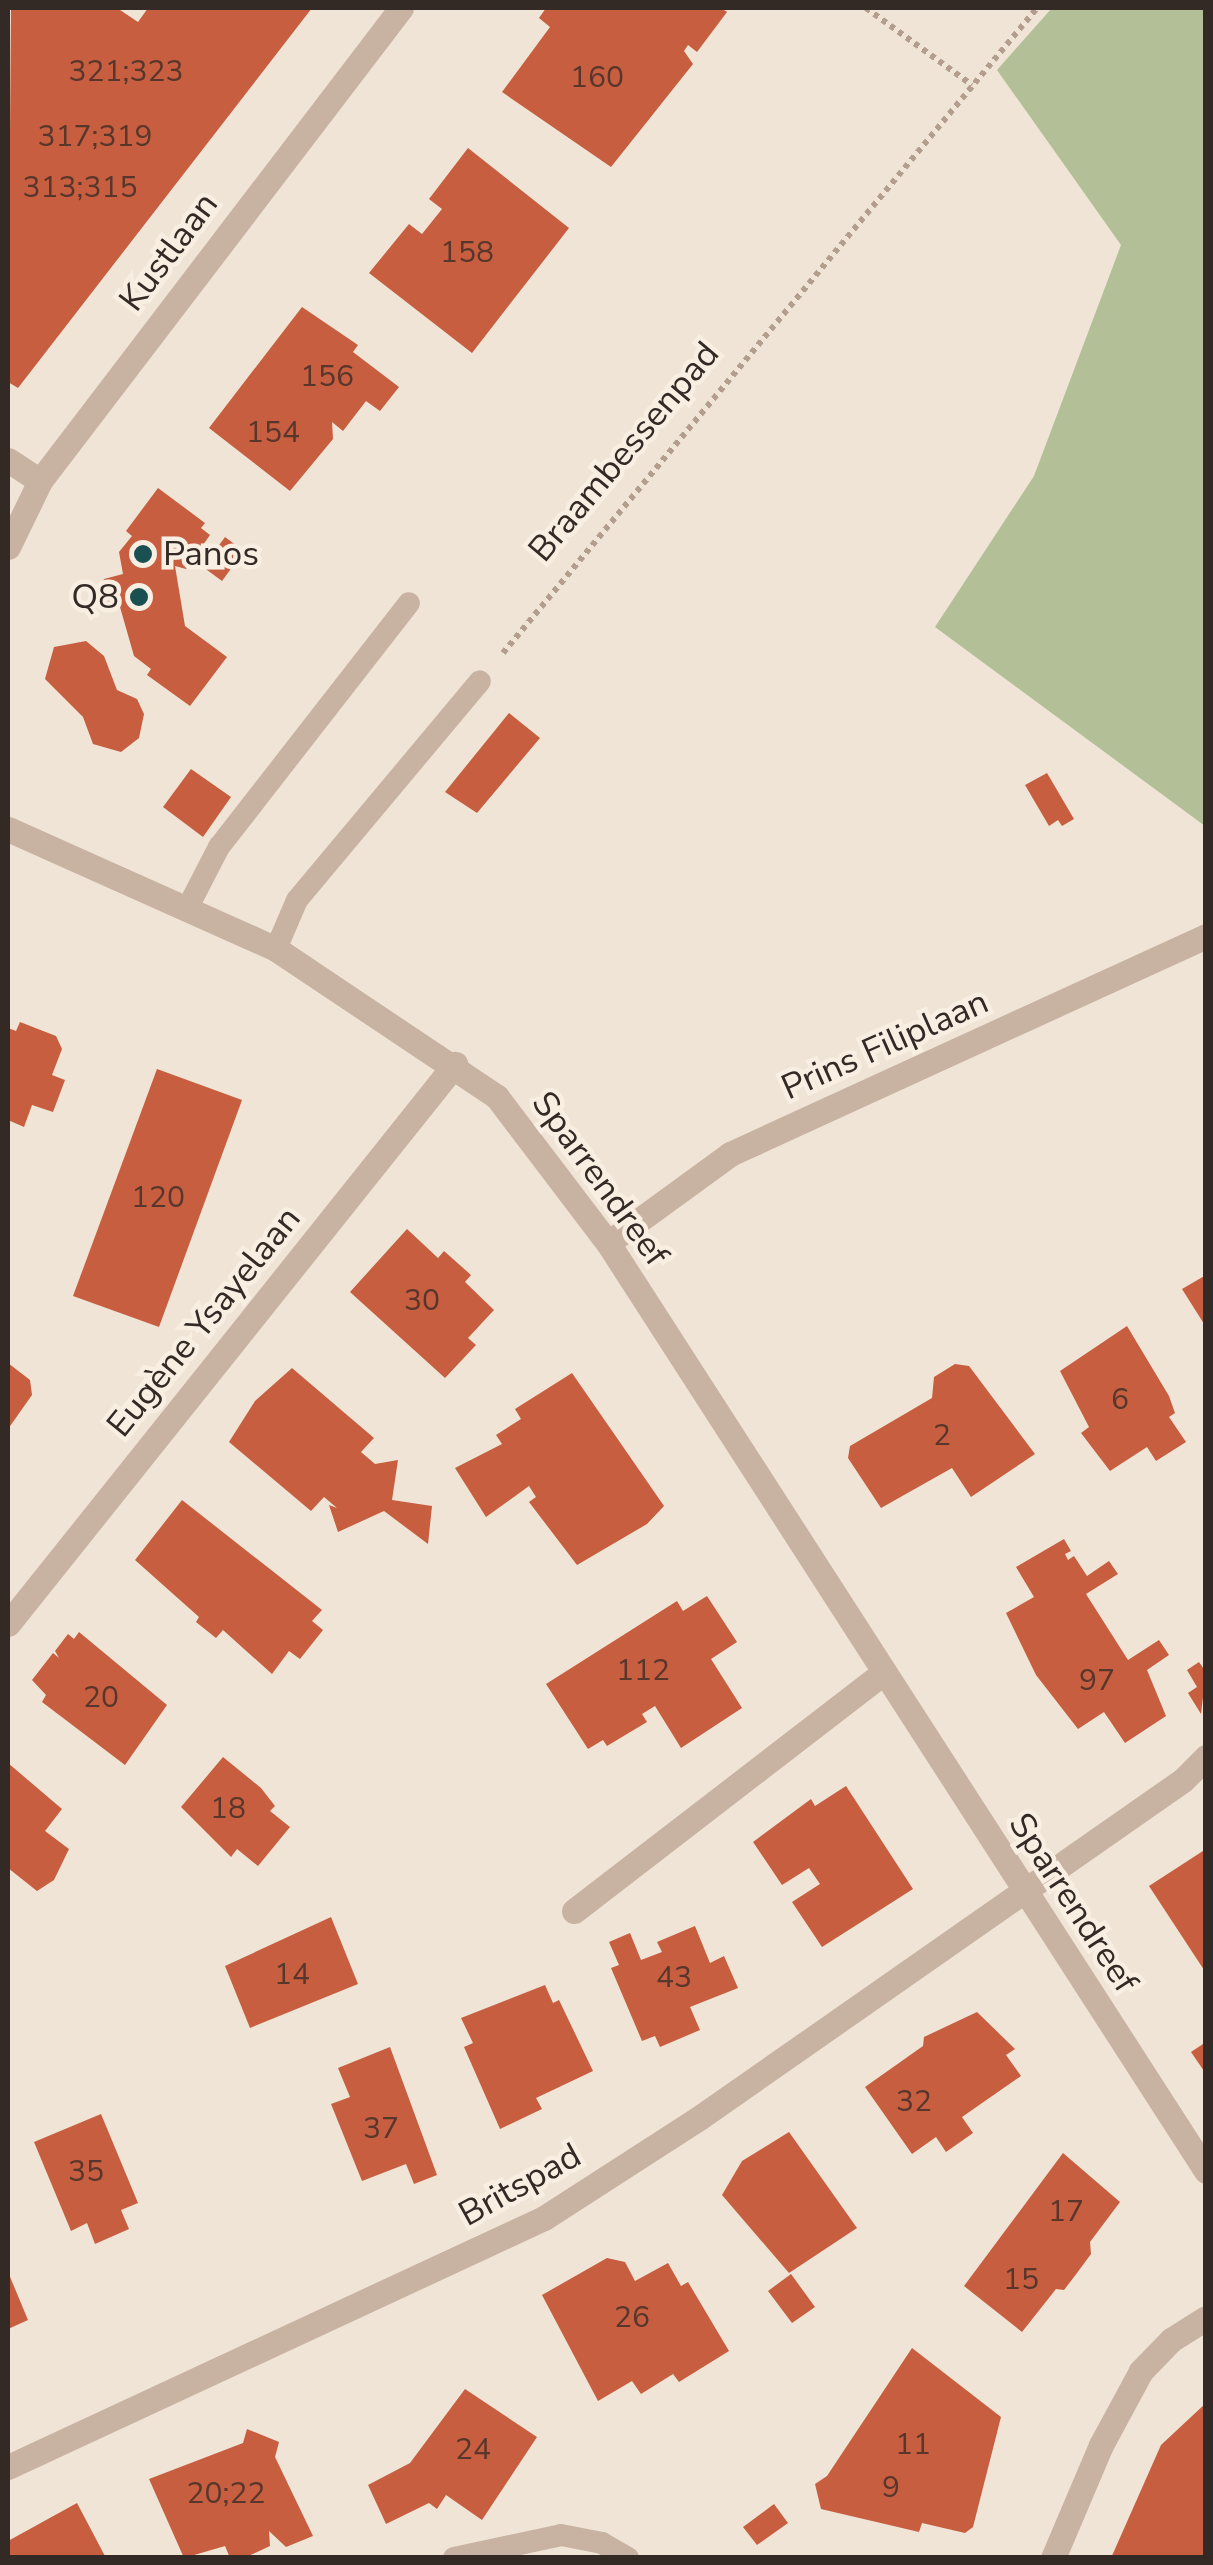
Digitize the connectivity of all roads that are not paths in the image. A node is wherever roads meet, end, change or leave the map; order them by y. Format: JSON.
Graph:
{"nodes":[{"id":1,"x":401,"y":8,"type":"edge"},
{"id":2,"x":8,"y":460,"type":"edge"},
{"id":3,"x":40,"y":482,"type":"junction"},
{"id":4,"x":8,"y":547,"type":"edge"},
{"id":5,"x":409,"y":603,"type":"dead end"},
{"id":6,"x":480,"y":681,"type":"road end"},
{"id":7,"x":8,"y":829,"type":"edge"},
{"id":8,"x":188,"y":908,"type":"junction"},
{"id":9,"x":1206,"y":936,"type":"edge"},
{"id":10,"x":276,"y":948,"type":"junction"},
{"id":11,"x":454,"y":1064,"type":"junction"},
{"id":12,"x":608,"y":1243,"type":"junction"},
{"id":13,"x":8,"y":1624,"type":"edge"},
{"id":14,"x":882,"y":1674,"type":"junction"},
{"id":15,"x":1206,"y":1757,"type":"edge"},
{"id":16,"x":1024,"y":1891,"type":"junction"},
{"id":17,"x":574,"y":1910,"type":"dead end"},
{"id":18,"x":1206,"y":2171,"type":"edge"},
{"id":19,"x":1206,"y":2318,"type":"edge"},
{"id":20,"x":8,"y":2467,"type":"edge"},
{"id":21,"x":454,"y":2558,"type":"edge"},
{"id":22,"x":628,"y":2558,"type":"edge"},
{"id":23,"x":1054,"y":2558,"type":"edge"}],
"edges":[{"from":1,"to":3,"type":"street","name":"Kustlaan"},
{"from":2,"to":3,"type":"street"},
{"from":3,"to":4,"type":"street","name":"Kustlaan"},
{"from":5,"to":8,"type":"lane"},
{"from":6,"to":10,"type":"lane"},
{"from":7,"to":8,"type":"street","name":"Sparrendreef"},
{"from":8,"to":10,"type":"street","name":"Sparrendreef"},
{"from":9,"to":12,"type":"street","name":"Prins Filiplaan"},
{"from":10,"to":11,"type":"street","name":"Sparrendreef"},
{"from":11,"to":12,"type":"street","name":"Sparrendreef"},
{"from":11,"to":13,"type":"street","name":"Eugène Ysayelaan"},
{"from":12,"to":14,"type":"street","name":"Sparrendreef"},
{"from":14,"to":16,"type":"street","name":"Sparrendreef"},
{"from":14,"to":17,"type":"street"},
{"from":15,"to":16,"type":"street","name":"Britspad"},
{"from":16,"to":18,"type":"street","name":"Sparrendreef"},
{"from":16,"to":20,"type":"street","name":"Britspad"},
{"from":19,"to":23,"type":"street"},
{"from":21,"to":22,"type":"lane"}]}
